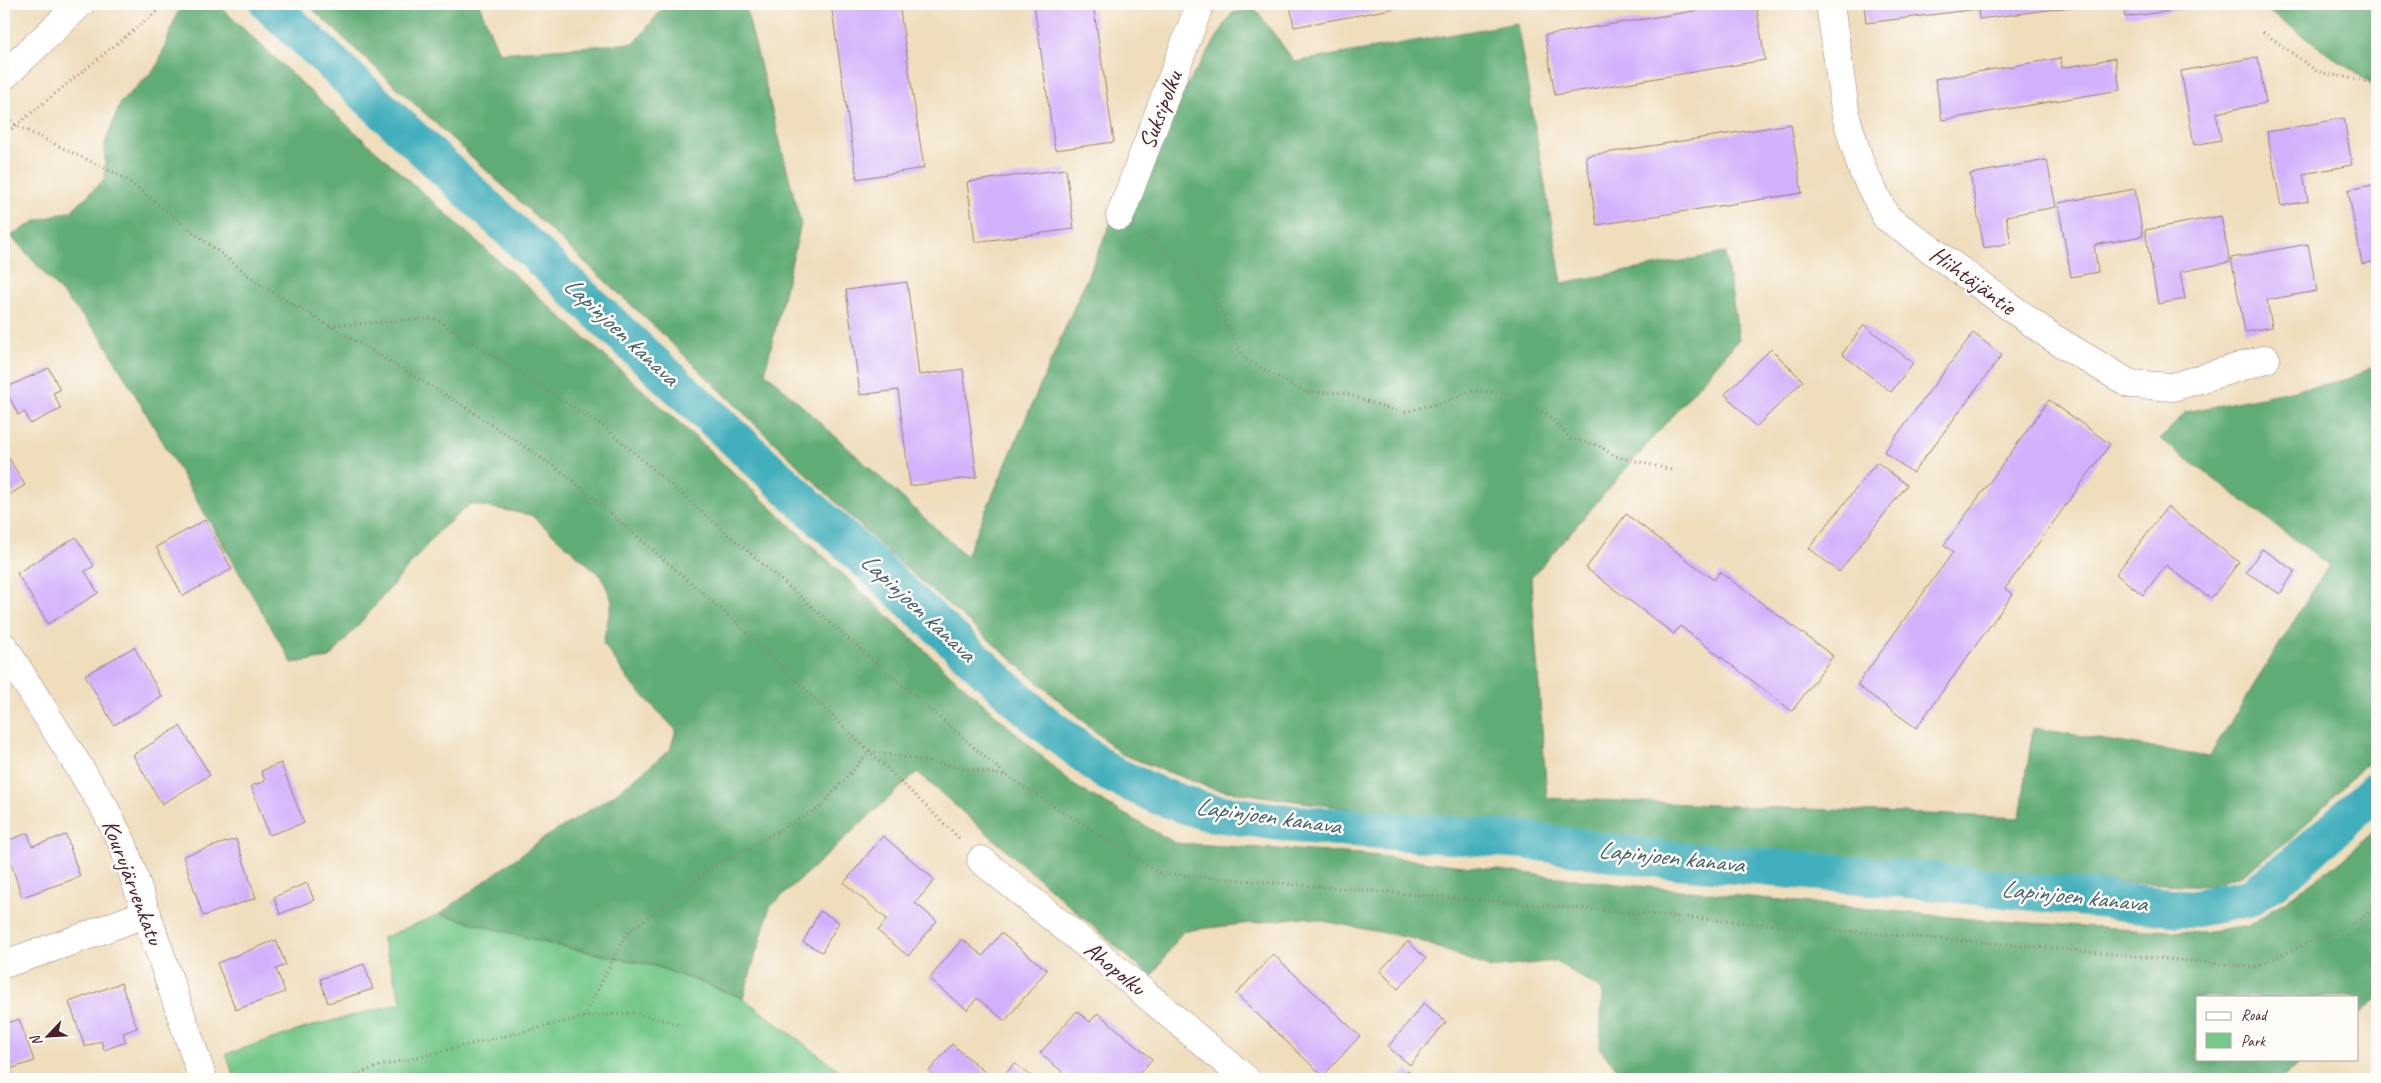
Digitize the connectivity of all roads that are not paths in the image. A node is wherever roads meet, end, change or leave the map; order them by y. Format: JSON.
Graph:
{"nodes":[{"id":1,"x":80,"y":4,"type":"edge"},
{"id":2,"x":1200,"y":4,"type":"edge"},
{"id":3,"x":1830,"y":4,"type":"edge"},
{"id":4,"x":4,"y":76,"type":"edge"},
{"id":5,"x":1120,"y":216,"type":"road end"},
{"id":6,"x":2266,"y":359,"type":"dead end"},
{"id":7,"x":4,"y":647,"type":"edge"},
{"id":8,"x":980,"y":860,"type":"road end"},
{"id":9,"x":147,"y":913,"type":"junction"},
{"id":10,"x":4,"y":964,"type":"edge"},
{"id":11,"x":203,"y":1079,"type":"edge"},
{"id":12,"x":1246,"y":1079,"type":"edge"}],
"edges":[{"from":1,"to":4,"type":"street"},
{"from":2,"to":5,"type":"street","name":"Suksipolku"},
{"from":3,"to":6,"type":"street","name":"Hiihtäjäntie"},
{"from":7,"to":9,"type":"street","name":"Kourujärvenkatu"},
{"from":8,"to":12,"type":"street","name":"Ahopolku"},
{"from":9,"to":10,"type":"street"},
{"from":9,"to":11,"type":"street","name":"Kourujärvenkatu"}]}
